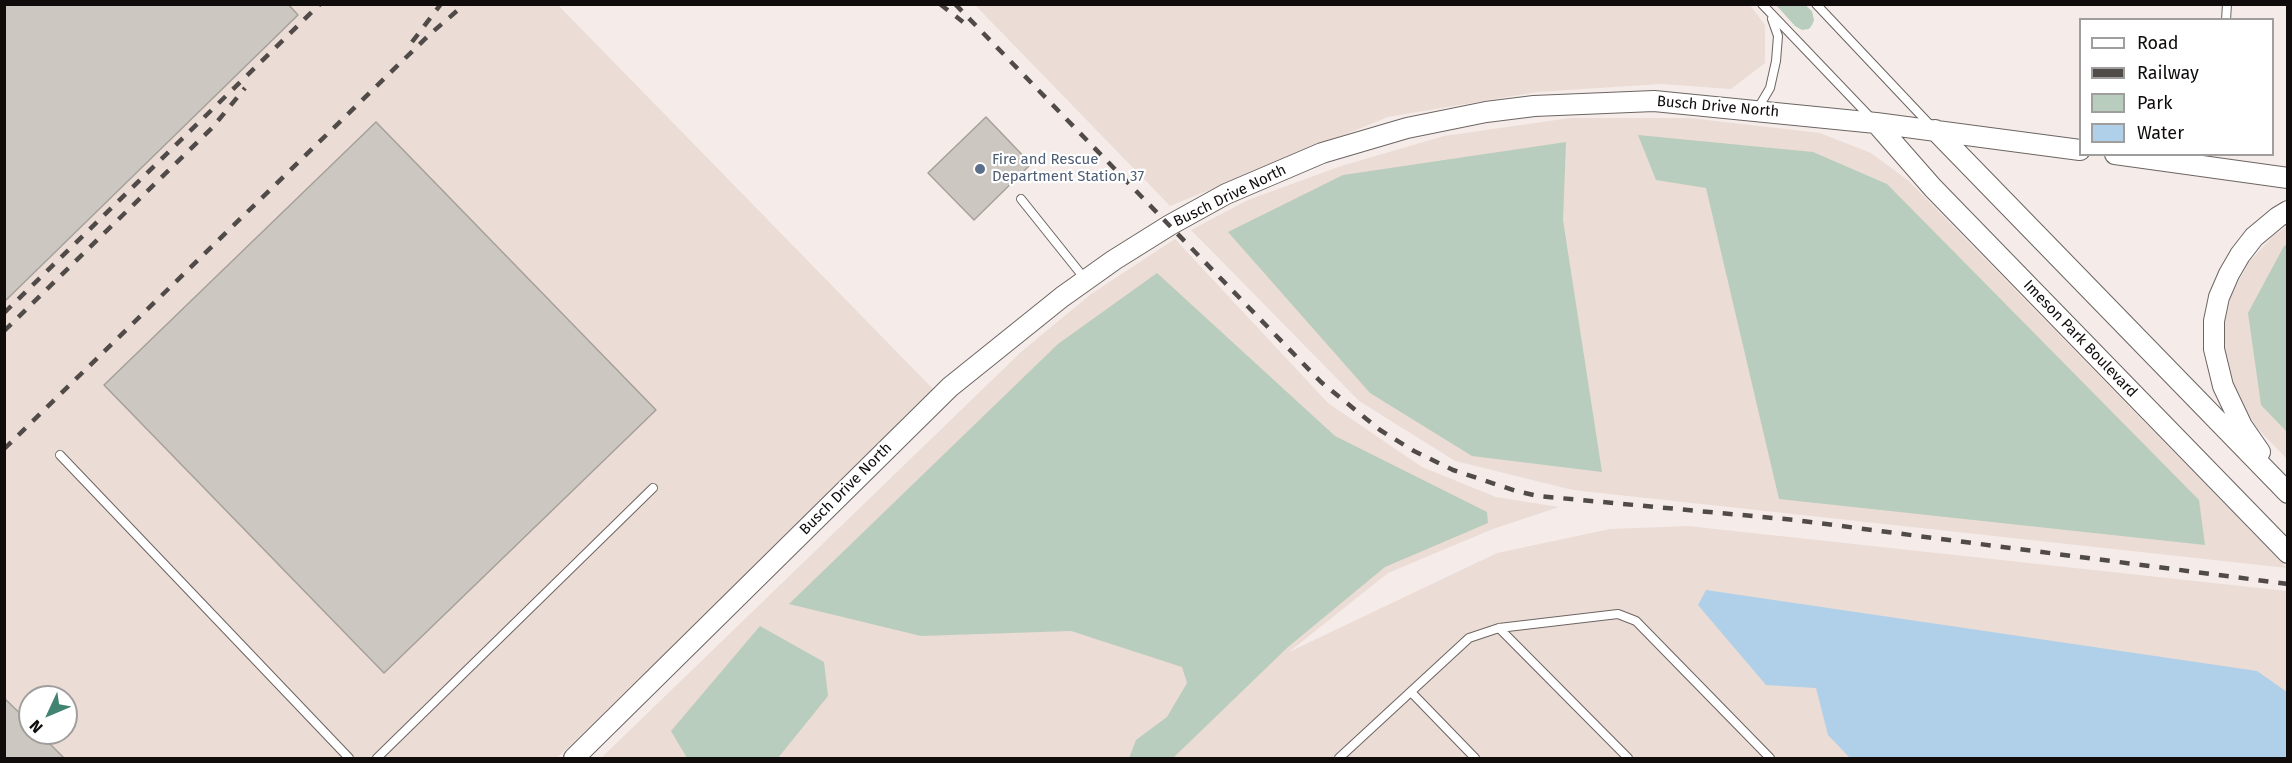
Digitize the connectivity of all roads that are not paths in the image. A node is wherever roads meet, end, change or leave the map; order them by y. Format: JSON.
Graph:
{"nodes":[{"id":1,"x":1762,"y":4,"type":"edge"},
{"id":2,"x":1816,"y":4,"type":"edge"},
{"id":3,"x":1770,"y":15,"type":"junction"},
{"id":4,"x":1757,"y":111,"type":"junction"},
{"id":5,"x":1876,"y":123,"type":"junction"},
{"id":6,"x":1935,"y":130,"type":"junction"},
{"id":7,"x":2079,"y":150,"type":"edge"},
{"id":8,"x":2133,"y":156,"type":"edge"},
{"id":9,"x":2288,"y":178,"type":"edge"},
{"id":10,"x":1021,"y":200,"type":"dead end"},
{"id":11,"x":2288,"y":211,"type":"edge"},
{"id":12,"x":1086,"y":280,"type":"junction"},
{"id":13,"x":60,"y":455,"type":"dead end"},
{"id":14,"x":653,"y":488,"type":"dead end"},
{"id":15,"x":2288,"y":492,"type":"edge"},
{"id":16,"x":2288,"y":553,"type":"edge"},
{"id":17,"x":1499,"y":628,"type":"junction"},
{"id":18,"x":1411,"y":692,"type":"junction"},
{"id":19,"x":349,"y":759,"type":"edge"},
{"id":20,"x":377,"y":759,"type":"edge"},
{"id":21,"x":574,"y":759,"type":"edge"},
{"id":22,"x":1340,"y":759,"type":"edge"},
{"id":23,"x":1475,"y":759,"type":"edge"},
{"id":24,"x":1628,"y":759,"type":"edge"},
{"id":25,"x":1770,"y":759,"type":"edge"}],
"edges":[{"from":1,"to":3,"type":"lane"},
{"from":2,"to":6,"type":"lane"},
{"from":3,"to":4,"type":"lane"},
{"from":3,"to":5,"type":"lane"},
{"from":4,"to":5,"type":"street","name":"Busch Drive North"},
{"from":4,"to":12,"type":"street","name":"Busch Drive North"},
{"from":5,"to":6,"type":"street","name":"Busch Drive North"},
{"from":5,"to":16,"type":"street","name":"Imeson Park Boulevard"},
{"from":6,"to":7,"type":"street","name":"Busch Drive North"},
{"from":6,"to":15,"type":"street"},
{"from":8,"to":9,"type":"street"},
{"from":10,"to":12,"type":"lane"},
{"from":11,"to":15,"type":"street"},
{"from":12,"to":21,"type":"street","name":"Busch Drive North"},
{"from":13,"to":19,"type":"lane"},
{"from":14,"to":20,"type":"lane"},
{"from":17,"to":18,"type":"lane"},
{"from":17,"to":24,"type":"lane"},
{"from":17,"to":25,"type":"lane"},
{"from":18,"to":22,"type":"lane"},
{"from":18,"to":23,"type":"lane"}]}
